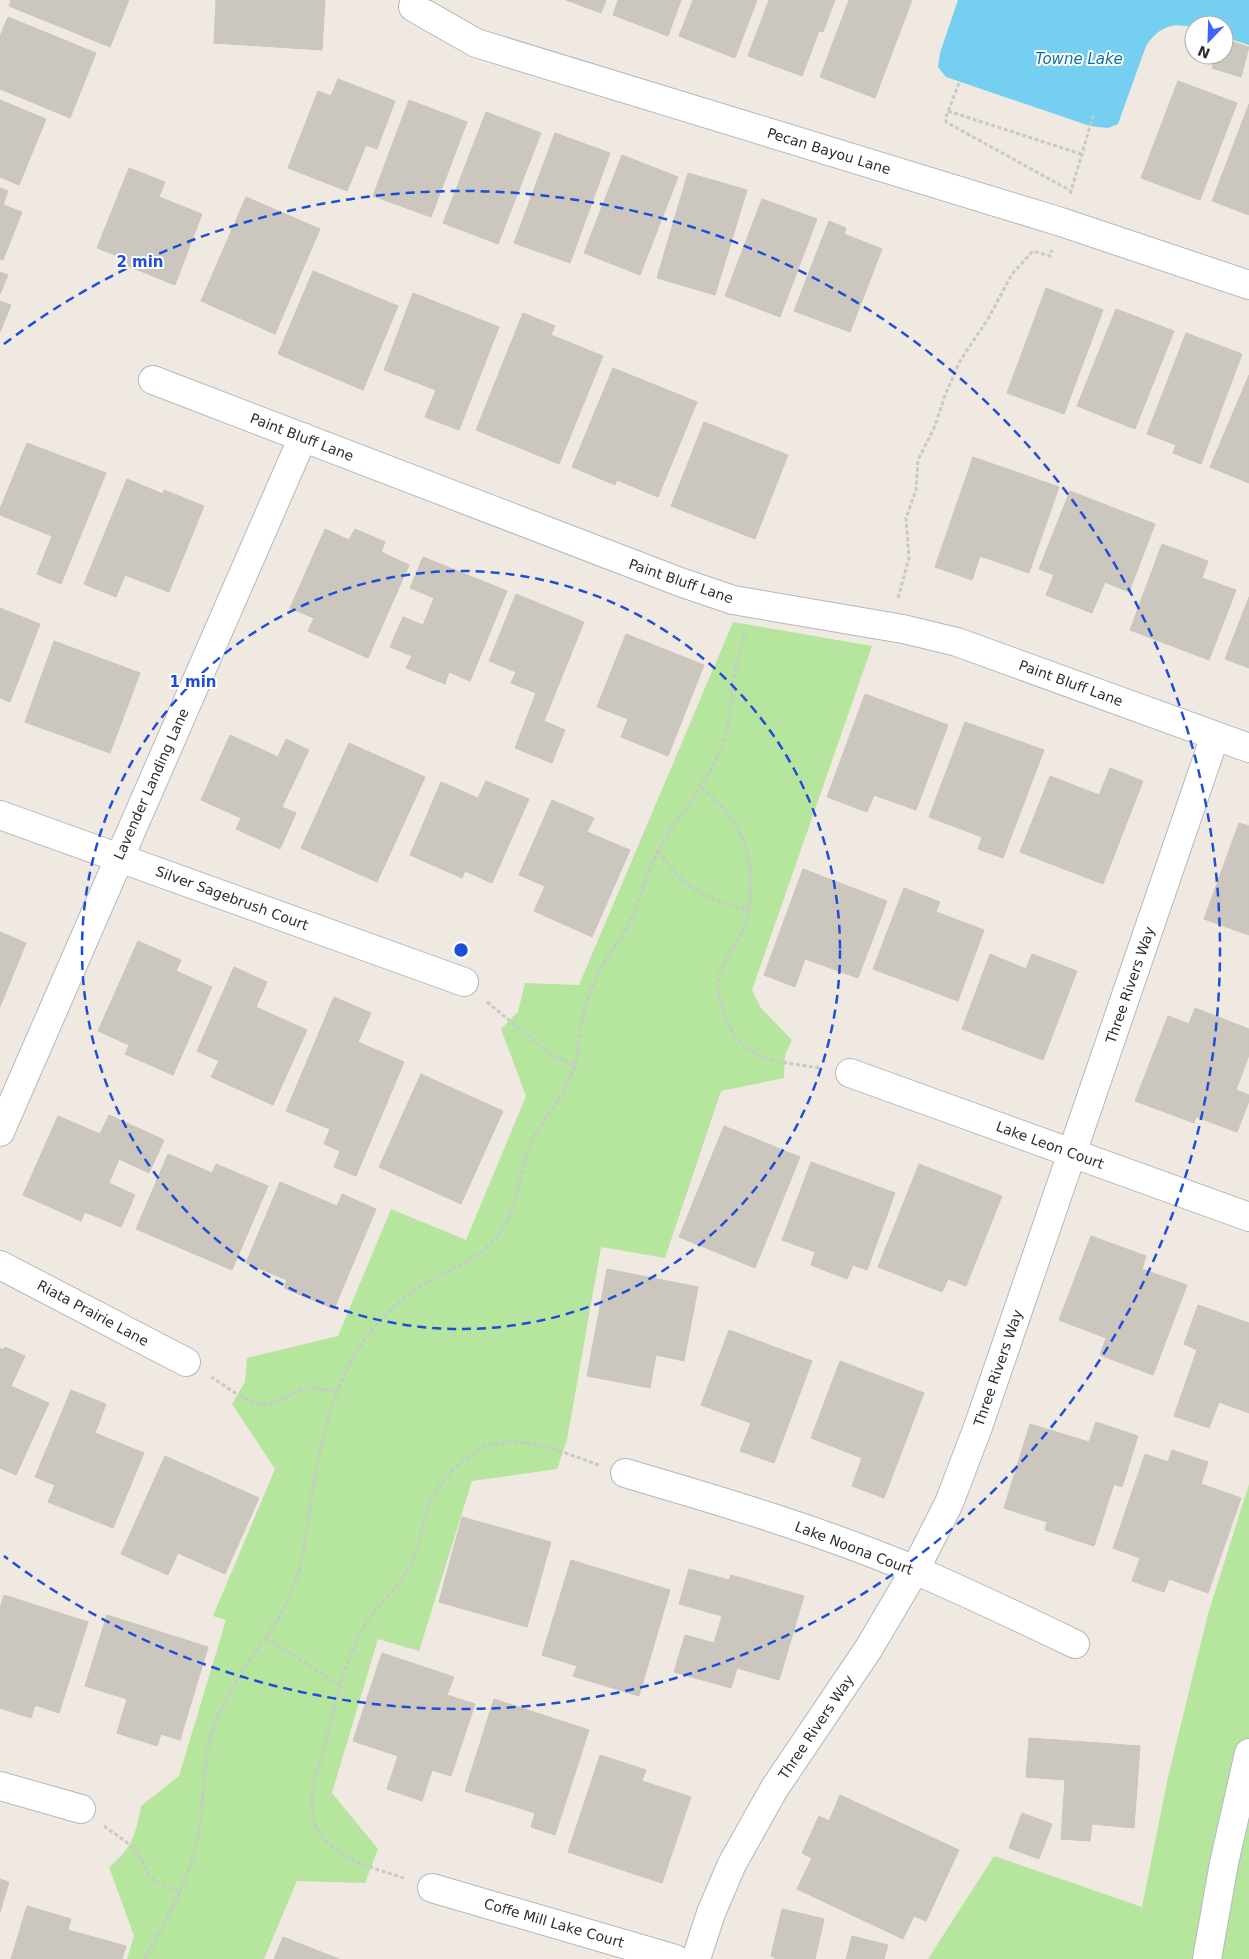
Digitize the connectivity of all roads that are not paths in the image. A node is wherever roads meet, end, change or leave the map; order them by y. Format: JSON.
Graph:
{"nodes":[{"id":1,"x":414,"y":4,"type":"edge"},
{"id":2,"x":1249,"y":285,"type":"edge"},
{"id":3,"x":153,"y":380,"type":"dead end"},
{"id":4,"x":303,"y":437,"type":"junction"},
{"id":5,"x":1215,"y":736,"type":"junction"},
{"id":6,"x":1249,"y":748,"type":"edge"},
{"id":7,"x":0,"y":815,"type":"edge"},
{"id":8,"x":119,"y":857,"type":"junction"},
{"id":9,"x":464,"y":982,"type":"road end"},
{"id":10,"x":850,"y":1073,"type":"road end"},
{"id":11,"x":0,"y":1132,"type":"edge"},
{"id":12,"x":1072,"y":1153,"type":"junction"},
{"id":13,"x":1249,"y":1216,"type":"edge"},
{"id":14,"x":0,"y":1265,"type":"edge"},
{"id":15,"x":186,"y":1362,"type":"road end"},
{"id":16,"x":625,"y":1473,"type":"road end"},
{"id":17,"x":915,"y":1570,"type":"junction"},
{"id":18,"x":1075,"y":1644,"type":"dead end"},
{"id":19,"x":1249,"y":1753,"type":"edge"},
{"id":20,"x":0,"y":1786,"type":"edge"},
{"id":21,"x":81,"y":1810,"type":"road end"},
{"id":22,"x":432,"y":1888,"type":"road end"},
{"id":23,"x":675,"y":1959,"type":"edge"},
{"id":24,"x":696,"y":1959,"type":"edge"},
{"id":25,"x":1207,"y":1959,"type":"edge"}],
"edges":[{"from":1,"to":2,"type":"street","name":"Pecan Bayou Lane"},
{"from":3,"to":4,"type":"street","name":"Paint Bluff Lane"},
{"from":4,"to":5,"type":"street","name":"Paint Bluff Lane"},
{"from":4,"to":8,"type":"street","name":"Lavender Landing Lane"},
{"from":5,"to":6,"type":"street","name":"Paint Bluff Lane"},
{"from":5,"to":12,"type":"street","name":"Three Rivers Way"},
{"from":7,"to":8,"type":"street","name":"Silver Sagebrush Court"},
{"from":8,"to":9,"type":"street","name":"Silver Sagebrush Court"},
{"from":8,"to":11,"type":"street","name":"Lavender Landing Lane"},
{"from":10,"to":12,"type":"street","name":"Lake Leon Court"},
{"from":12,"to":13,"type":"street","name":"Lake Leon Court"},
{"from":12,"to":17,"type":"street","name":"Three Rivers Way"},
{"from":14,"to":15,"type":"street","name":"Riata Prairie Lane"},
{"from":16,"to":17,"type":"street","name":"Lake Noona Court"},
{"from":17,"to":18,"type":"street","name":"Lake Noona Court"},
{"from":17,"to":24,"type":"street","name":"Three Rivers Way"},
{"from":19,"to":25,"type":"street"},
{"from":20,"to":21,"type":"street"},
{"from":22,"to":23,"type":"street","name":"Coffe Mill Lake Court"}]}
